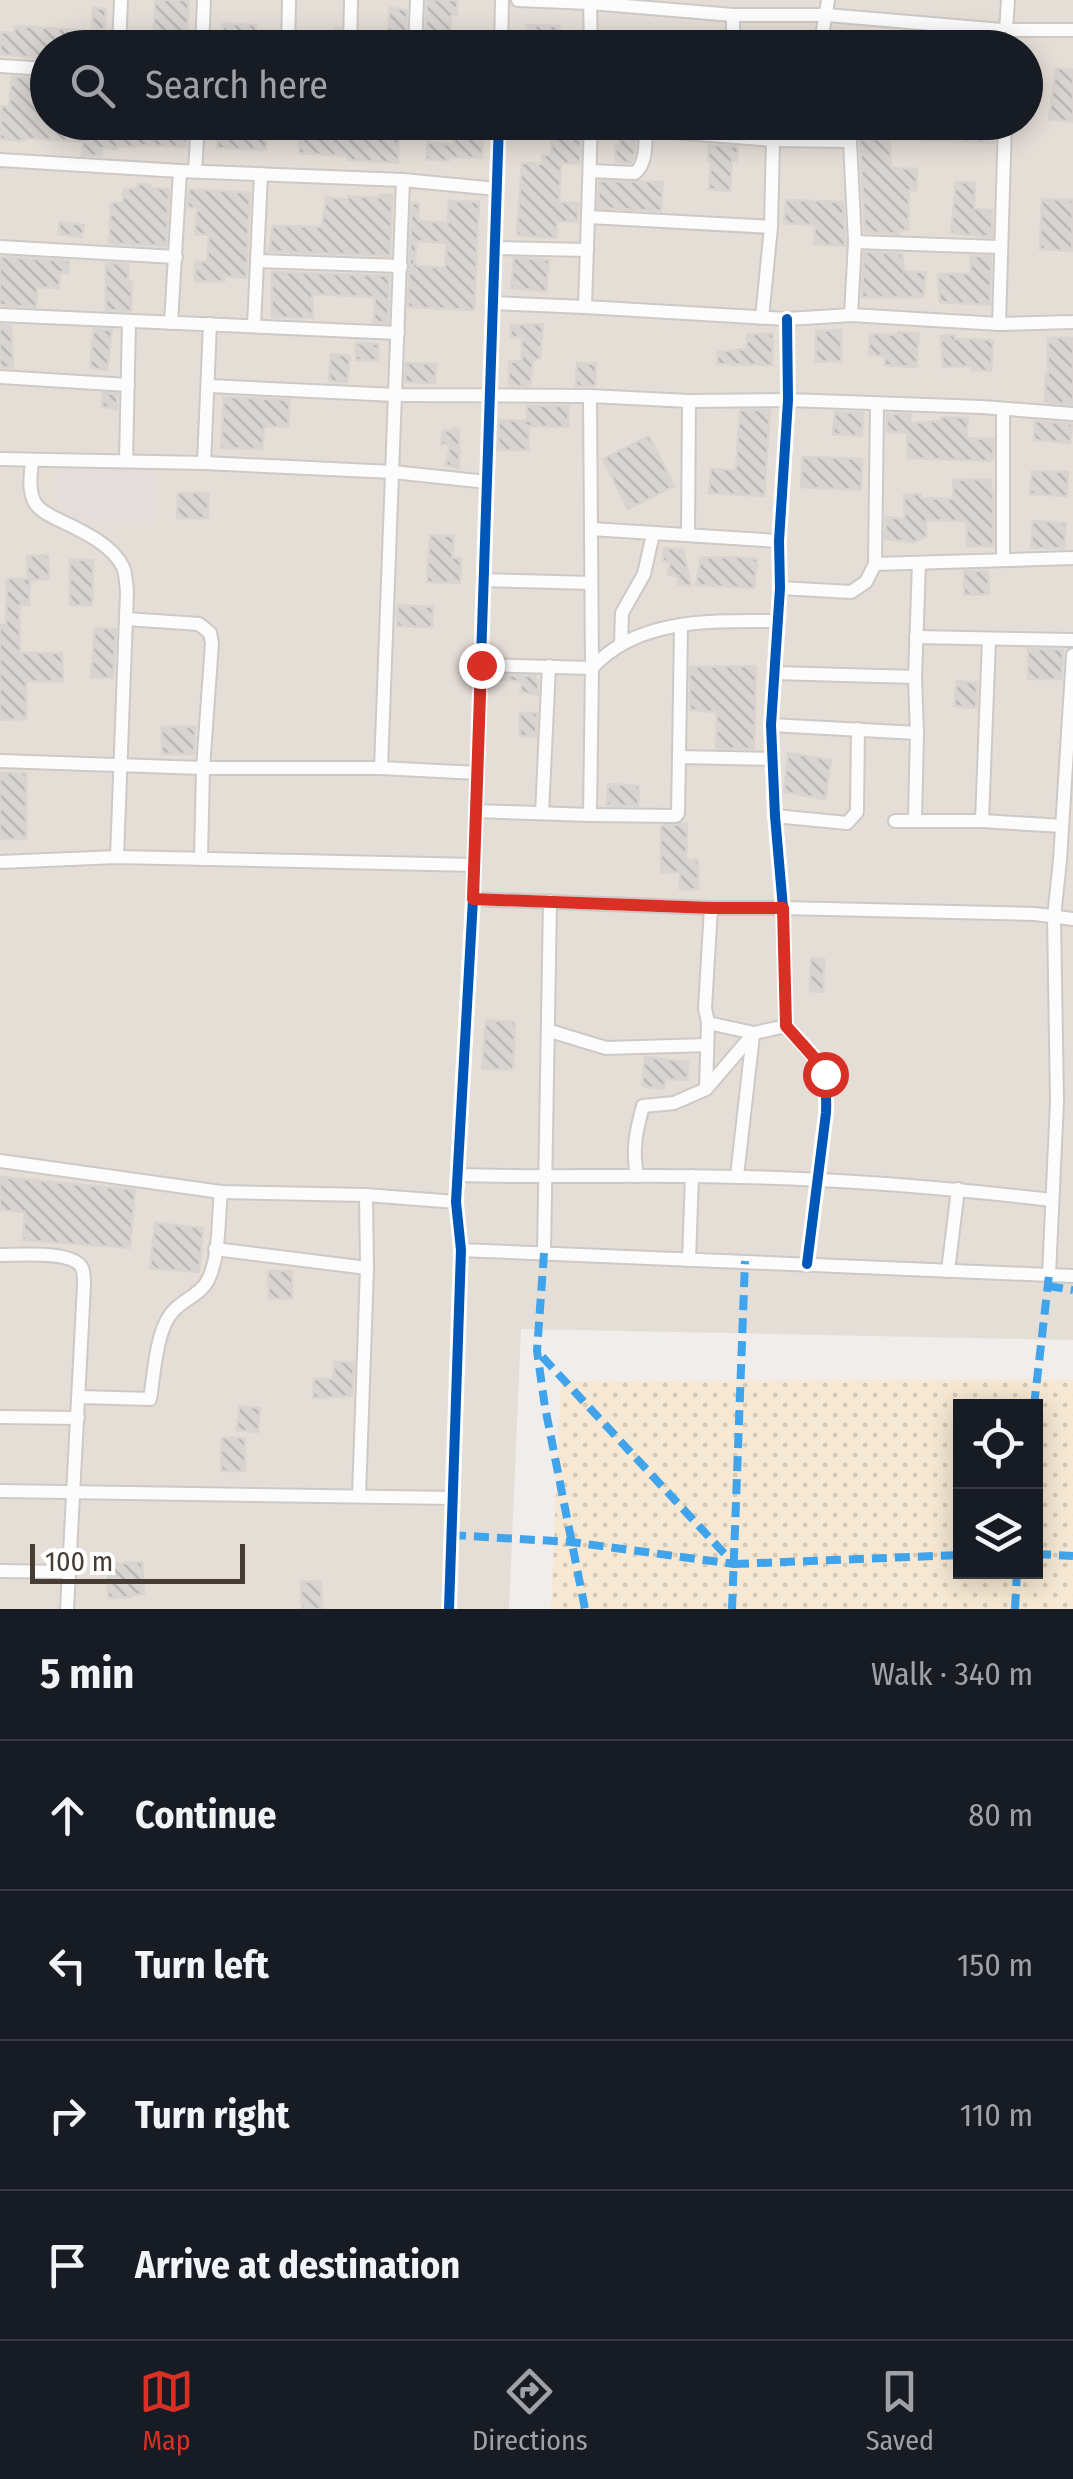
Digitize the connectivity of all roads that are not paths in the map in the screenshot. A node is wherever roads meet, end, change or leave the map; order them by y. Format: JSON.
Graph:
{"nodes":[{"id":1,"x":121,"y":0,"type":"edge"},
{"id":2,"x":204,"y":0,"type":"edge"},
{"id":3,"x":290,"y":0,"type":"edge"},
{"id":4,"x":352,"y":0,"type":"edge"},
{"id":5,"x":417,"y":0,"type":"edge"},
{"id":6,"x":502,"y":0,"type":"edge"},
{"id":7,"x":518,"y":0,"type":"edge"},
{"id":8,"x":828,"y":0,"type":"edge"},
{"id":9,"x":1008,"y":0,"type":"edge"},
{"id":10,"x":590,"y":2,"type":"edge"},
{"id":11,"x":733,"y":15,"type":"junction"},
{"id":12,"x":826,"y":15,"type":"junction"},
{"id":13,"x":120,"y":30,"type":"edge"},
{"id":14,"x":203,"y":30,"type":"edge"},
{"id":15,"x":289,"y":30,"type":"edge"},
{"id":16,"x":351,"y":30,"type":"edge"},
{"id":17,"x":416,"y":30,"type":"edge"},
{"id":18,"x":501,"y":30,"type":"edge"},
{"id":19,"x":590,"y":30,"type":"edge"},
{"id":20,"x":733,"y":30,"type":"edge"},
{"id":21,"x":822,"y":30,"type":"edge"},
{"id":22,"x":1004,"y":30,"type":"junction"},
{"id":23,"x":1073,"y":30,"type":"edge"},
{"id":24,"x":0,"y":66,"type":"edge"},
{"id":25,"x":30,"y":68,"type":"edge"},
{"id":26,"x":194,"y":140,"type":"edge"},
{"id":27,"x":498,"y":140,"type":"edge"},
{"id":28,"x":590,"y":140,"type":"edge"},
{"id":29,"x":645,"y":140,"type":"edge"},
{"id":30,"x":773,"y":140,"type":"edge"},
{"id":31,"x":850,"y":140,"type":"edge"},
{"id":32,"x":1004,"y":140,"type":"edge"},
{"id":33,"x":0,"y":160,"type":"edge"},
{"id":34,"x":590,"y":170,"type":"junction"},
{"id":35,"x":188,"y":171,"type":"junction"},
{"id":36,"x":261,"y":174,"type":"junction"},
{"id":37,"x":403,"y":180,"type":"junction"},
{"id":38,"x":497,"y":189,"type":"junction"},
{"id":39,"x":589,"y":217,"type":"junction"},
{"id":40,"x":771,"y":227,"type":"junction"},
{"id":41,"x":854,"y":242,"type":"junction"},
{"id":42,"x":1000,"y":247,"type":"junction"},
{"id":43,"x":0,"y":248,"type":"edge"},
{"id":44,"x":495,"y":248,"type":"junction"},
{"id":45,"x":587,"y":250,"type":"junction"},
{"id":46,"x":176,"y":257,"type":"junction"},
{"id":47,"x":258,"y":261,"type":"junction"},
{"id":48,"x":401,"y":266,"type":"junction"},
{"id":49,"x":493,"y":304,"type":"junction"},
{"id":50,"x":586,"y":306,"type":"junction"},
{"id":51,"x":0,"y":315,"type":"edge"},
{"id":52,"x":851,"y":315,"type":"junction"},
{"id":53,"x":762,"y":318,"type":"junction"},
{"id":54,"x":787,"y":319,"type":"junction"},
{"id":55,"x":129,"y":321,"type":"junction"},
{"id":56,"x":172,"y":322,"type":"junction"},
{"id":57,"x":1073,"y":322,"type":"edge"},
{"id":58,"x":210,"y":324,"type":"junction"},
{"id":59,"x":999,"y":324,"type":"junction"},
{"id":60,"x":254,"y":326,"type":"junction"},
{"id":61,"x":398,"y":333,"type":"junction"},
{"id":62,"x":0,"y":377,"type":"edge"},
{"id":63,"x":128,"y":385,"type":"junction"},
{"id":64,"x":208,"y":386,"type":"junction"},
{"id":65,"x":395,"y":395,"type":"junction"},
{"id":66,"x":490,"y":396,"type":"junction"},
{"id":67,"x":590,"y":396,"type":"junction"},
{"id":68,"x":788,"y":400,"type":"junction"},
{"id":69,"x":689,"y":401,"type":"junction"},
{"id":70,"x":877,"y":404,"type":"junction"},
{"id":71,"x":1003,"y":409,"type":"junction"},
{"id":72,"x":1073,"y":414,"type":"edge"},
{"id":73,"x":0,"y":459,"type":"edge"},
{"id":74,"x":32,"y":461,"type":"junction"},
{"id":75,"x":126,"y":461,"type":"junction"},
{"id":76,"x":204,"y":463,"type":"junction"},
{"id":77,"x":393,"y":472,"type":"junction"},
{"id":78,"x":487,"y":482,"type":"junction"},
{"id":79,"x":591,"y":529,"type":"junction"},
{"id":80,"x":654,"y":534,"type":"junction"},
{"id":81,"x":688,"y":534,"type":"junction"},
{"id":82,"x":779,"y":542,"type":"junction"},
{"id":83,"x":1073,"y":558,"type":"edge"},
{"id":84,"x":1003,"y":560,"type":"junction"},
{"id":85,"x":919,"y":562,"type":"junction"},
{"id":86,"x":875,"y":564,"type":"junction"},
{"id":87,"x":484,"y":580,"type":"junction"},
{"id":88,"x":592,"y":583,"type":"junction"},
{"id":89,"x":780,"y":588,"type":"junction"},
{"id":90,"x":126,"y":619,"type":"junction"},
{"id":91,"x":778,"y":620,"type":"junction"},
{"id":92,"x":681,"y":626,"type":"junction"},
{"id":93,"x":916,"y":638,"type":"junction"},
{"id":94,"x":988,"y":639,"type":"junction"},
{"id":95,"x":1073,"y":640,"type":"edge"},
{"id":96,"x":621,"y":644,"type":"junction"},
{"id":97,"x":1073,"y":655,"type":"edge"},
{"id":98,"x":481,"y":665,"type":"junction"},
{"id":99,"x":549,"y":666,"type":"junction"},
{"id":100,"x":592,"y":668,"type":"junction"},
{"id":101,"x":774,"y":673,"type":"junction"},
{"id":102,"x":915,"y":677,"type":"junction"},
{"id":103,"x":1071,"y":719,"type":"edge"},
{"id":104,"x":771,"y":724,"type":"junction"},
{"id":105,"x":858,"y":729,"type":"junction"},
{"id":106,"x":918,"y":732,"type":"junction"},
{"id":107,"x":679,"y":757,"type":"junction"},
{"id":108,"x":773,"y":759,"type":"junction"},
{"id":109,"x":0,"y":761,"type":"edge"},
{"id":110,"x":120,"y":764,"type":"junction"},
{"id":111,"x":203,"y":768,"type":"junction"},
{"id":112,"x":381,"y":768,"type":"junction"},
{"id":113,"x":477,"y":773,"type":"junction"},
{"id":114,"x":476,"y":811,"type":"junction"},
{"id":115,"x":542,"y":814,"type":"junction"},
{"id":116,"x":590,"y":815,"type":"junction"},
{"id":117,"x":775,"y":816,"type":"junction"},
{"id":118,"x":915,"y":819,"type":"junction"},
{"id":119,"x":895,"y":821,"type":"dead end"},
{"id":120,"x":982,"y":821,"type":"junction"},
{"id":121,"x":1062,"y":826,"type":"junction"},
{"id":122,"x":117,"y":857,"type":"junction"},
{"id":123,"x":202,"y":858,"type":"junction"},
{"id":124,"x":0,"y":862,"type":"edge"},
{"id":125,"x":474,"y":865,"type":"junction"},
{"id":126,"x":473,"y":899,"type":"junction"},
{"id":127,"x":550,"y":901,"type":"junction"},
{"id":128,"x":712,"y":908,"type":"junction"},
{"id":129,"x":783,"y":908,"type":"junction"},
{"id":130,"x":1054,"y":917,"type":"junction"},
{"id":131,"x":1073,"y":919,"type":"edge"},
{"id":132,"x":708,"y":1023,"type":"junction"},
{"id":133,"x":786,"y":1026,"type":"junction"},
{"id":134,"x":550,"y":1031,"type":"junction"},
{"id":135,"x":754,"y":1032,"type":"junction"},
{"id":136,"x":707,"y":1046,"type":"junction"},
{"id":137,"x":1058,"y":1053,"type":"junction"},
{"id":138,"x":1073,"y":1056,"type":"edge"},
{"id":139,"x":706,"y":1089,"type":"junction"},
{"id":140,"x":0,"y":1161,"type":"edge"},
{"id":141,"x":457,"y":1175,"type":"junction"},
{"id":142,"x":637,"y":1176,"type":"junction"},
{"id":143,"x":692,"y":1176,"type":"junction"},
{"id":144,"x":737,"y":1176,"type":"junction"},
{"id":145,"x":545,"y":1177,"type":"junction"},
{"id":146,"x":818,"y":1179,"type":"junction"},
{"id":147,"x":958,"y":1189,"type":"junction"},
{"id":148,"x":221,"y":1192,"type":"junction"},
{"id":149,"x":366,"y":1195,"type":"junction"},
{"id":150,"x":1052,"y":1200,"type":"junction"},
{"id":151,"x":456,"y":1202,"type":"junction"},
{"id":152,"x":215,"y":1249,"type":"junction"},
{"id":153,"x":461,"y":1250,"type":"junction"},
{"id":154,"x":544,"y":1253,"type":"junction"},
{"id":155,"x":0,"y":1255,"type":"edge"},
{"id":156,"x":689,"y":1260,"type":"junction"},
{"id":157,"x":806,"y":1264,"type":"junction"},
{"id":158,"x":367,"y":1268,"type":"junction"},
{"id":159,"x":948,"y":1271,"type":"junction"},
{"id":160,"x":1049,"y":1275,"type":"junction"},
{"id":161,"x":1073,"y":1276,"type":"edge"},
{"id":162,"x":78,"y":1397,"type":"junction"},
{"id":163,"x":0,"y":1417,"type":"edge"},
{"id":164,"x":78,"y":1418,"type":"junction"},
{"id":165,"x":0,"y":1492,"type":"edge"},
{"id":166,"x":72,"y":1492,"type":"junction"},
{"id":167,"x":359,"y":1496,"type":"junction"},
{"id":168,"x":452,"y":1498,"type":"junction"},
{"id":169,"x":0,"y":1570,"type":"edge"},
{"id":170,"x":70,"y":1572,"type":"junction"},
{"id":171,"x":67,"y":1609,"type":"edge"},
{"id":172,"x":449,"y":1609,"type":"edge"}],
"edges":[{"from":1,"to":13,"type":"street"},
{"from":2,"to":14,"type":"street"},
{"from":3,"to":15,"type":"street"},
{"from":4,"to":16,"type":"street"},
{"from":5,"to":17,"type":"street"},
{"from":6,"to":18,"type":"street"},
{"from":7,"to":10,"type":"street"},
{"from":8,"to":12,"type":"street"},
{"from":9,"to":22,"type":"street"},
{"from":10,"to":11,"type":"street"},
{"from":10,"to":19,"type":"street"},
{"from":11,"to":12,"type":"street"},
{"from":11,"to":20,"type":"street"},
{"from":12,"to":21,"type":"street"},
{"from":12,"to":22,"type":"street"},
{"from":22,"to":23,"type":"street"},
{"from":24,"to":25,"type":"street"},
{"from":26,"to":35,"type":"street"},
{"from":27,"to":38,"type":"street"},
{"from":28,"to":34,"type":"street"},
{"from":29,"to":34,"type":"street"},
{"from":30,"to":40,"type":"street"},
{"from":31,"to":41,"type":"street"},
{"from":32,"to":42,"type":"street"},
{"from":33,"to":35,"type":"street"},
{"from":34,"to":39,"type":"street"},
{"from":35,"to":36,"type":"street"},
{"from":35,"to":46,"type":"street"},
{"from":36,"to":37,"type":"street"},
{"from":36,"to":47,"type":"street"},
{"from":37,"to":38,"type":"street"},
{"from":37,"to":48,"type":"street"},
{"from":38,"to":44,"type":"street"},
{"from":39,"to":40,"type":"street"},
{"from":39,"to":45,"type":"street"},
{"from":40,"to":53,"type":"street"},
{"from":41,"to":42,"type":"street"},
{"from":41,"to":52,"type":"street"},
{"from":42,"to":59,"type":"street"},
{"from":43,"to":46,"type":"street"},
{"from":44,"to":45,"type":"street"},
{"from":44,"to":49,"type":"street"},
{"from":45,"to":50,"type":"street"},
{"from":46,"to":56,"type":"street"},
{"from":47,"to":48,"type":"street"},
{"from":47,"to":60,"type":"street"},
{"from":48,"to":61,"type":"street"},
{"from":49,"to":50,"type":"street"},
{"from":49,"to":66,"type":"street"},
{"from":50,"to":53,"type":"street"},
{"from":51,"to":55,"type":"street"},
{"from":52,"to":54,"type":"street"},
{"from":52,"to":59,"type":"street"},
{"from":53,"to":54,"type":"street"},
{"from":54,"to":68,"type":"street"},
{"from":55,"to":56,"type":"street"},
{"from":55,"to":63,"type":"street"},
{"from":56,"to":58,"type":"street"},
{"from":57,"to":59,"type":"street"},
{"from":58,"to":60,"type":"street"},
{"from":58,"to":64,"type":"street"},
{"from":60,"to":61,"type":"street"},
{"from":61,"to":65,"type":"street"},
{"from":62,"to":63,"type":"street"},
{"from":63,"to":75,"type":"street"},
{"from":64,"to":65,"type":"street"},
{"from":64,"to":76,"type":"street"},
{"from":65,"to":66,"type":"street"},
{"from":65,"to":77,"type":"street"},
{"from":66,"to":67,"type":"street"},
{"from":66,"to":78,"type":"street"},
{"from":67,"to":69,"type":"street"},
{"from":67,"to":79,"type":"street"},
{"from":68,"to":69,"type":"street"},
{"from":68,"to":70,"type":"street"},
{"from":68,"to":82,"type":"street"},
{"from":69,"to":81,"type":"street"},
{"from":70,"to":71,"type":"street"},
{"from":70,"to":86,"type":"street"},
{"from":71,"to":72,"type":"street"},
{"from":71,"to":84,"type":"street"},
{"from":73,"to":74,"type":"street"},
{"from":74,"to":75,"type":"street"},
{"from":74,"to":90,"type":"street"},
{"from":75,"to":76,"type":"street"},
{"from":76,"to":77,"type":"street"},
{"from":77,"to":78,"type":"street"},
{"from":77,"to":112,"type":"street"},
{"from":78,"to":87,"type":"street"},
{"from":79,"to":80,"type":"street"},
{"from":79,"to":88,"type":"street"},
{"from":80,"to":81,"type":"street"},
{"from":80,"to":96,"type":"street"},
{"from":81,"to":82,"type":"street"},
{"from":82,"to":89,"type":"street"},
{"from":83,"to":84,"type":"street"},
{"from":84,"to":85,"type":"street"},
{"from":85,"to":86,"type":"street"},
{"from":85,"to":93,"type":"street"},
{"from":86,"to":89,"type":"street"},
{"from":87,"to":88,"type":"street"},
{"from":87,"to":98,"type":"street"},
{"from":88,"to":100,"type":"street"},
{"from":89,"to":91,"type":"street"},
{"from":90,"to":110,"type":"street"},
{"from":90,"to":111,"type":"street"},
{"from":91,"to":92,"type":"street"},
{"from":91,"to":101,"type":"street"},
{"from":92,"to":96,"type":"street"},
{"from":92,"to":107,"type":"street"},
{"from":93,"to":94,"type":"street"},
{"from":93,"to":102,"type":"street"},
{"from":94,"to":95,"type":"street"},
{"from":94,"to":120,"type":"street"},
{"from":96,"to":100,"type":"street"},
{"from":97,"to":103,"type":"street"},
{"from":98,"to":99,"type":"street"},
{"from":98,"to":113,"type":"street"},
{"from":99,"to":100,"type":"street"},
{"from":99,"to":115,"type":"street"},
{"from":100,"to":116,"type":"street"},
{"from":101,"to":102,"type":"street"},
{"from":101,"to":104,"type":"street"},
{"from":102,"to":106,"type":"street"},
{"from":103,"to":121,"type":"street"},
{"from":104,"to":105,"type":"street"},
{"from":104,"to":108,"type":"street"},
{"from":105,"to":106,"type":"street"},
{"from":105,"to":117,"type":"street"},
{"from":106,"to":118,"type":"street"},
{"from":107,"to":108,"type":"street"},
{"from":107,"to":116,"type":"street"},
{"from":108,"to":117,"type":"street"},
{"from":109,"to":110,"type":"street"},
{"from":110,"to":111,"type":"street"},
{"from":110,"to":122,"type":"street"},
{"from":111,"to":112,"type":"street"},
{"from":111,"to":123,"type":"street"},
{"from":112,"to":113,"type":"street"},
{"from":113,"to":114,"type":"street"},
{"from":114,"to":115,"type":"street"},
{"from":114,"to":125,"type":"street"},
{"from":115,"to":116,"type":"street"},
{"from":117,"to":129,"type":"street"},
{"from":118,"to":119,"type":"street"},
{"from":118,"to":120,"type":"street"},
{"from":120,"to":121,"type":"street"},
{"from":121,"to":130,"type":"street"},
{"from":122,"to":123,"type":"street"},
{"from":122,"to":124,"type":"street"},
{"from":123,"to":125,"type":"street"},
{"from":125,"to":126,"type":"street"},
{"from":126,"to":127,"type":"street"},
{"from":126,"to":141,"type":"street"},
{"from":127,"to":128,"type":"street"},
{"from":127,"to":134,"type":"street"},
{"from":128,"to":129,"type":"street"},
{"from":128,"to":132,"type":"street"},
{"from":129,"to":130,"type":"street"},
{"from":129,"to":133,"type":"street"},
{"from":130,"to":131,"type":"street"},
{"from":130,"to":137,"type":"street"},
{"from":132,"to":135,"type":"street"},
{"from":132,"to":136,"type":"street"},
{"from":133,"to":135,"type":"street"},
{"from":133,"to":146,"type":"street"},
{"from":134,"to":136,"type":"street"},
{"from":134,"to":145,"type":"street"},
{"from":135,"to":139,"type":"street"},
{"from":135,"to":144,"type":"street"},
{"from":136,"to":139,"type":"street"},
{"from":137,"to":138,"type":"street"},
{"from":137,"to":150,"type":"street"},
{"from":139,"to":142,"type":"street"},
{"from":140,"to":148,"type":"street"},
{"from":141,"to":145,"type":"street"},
{"from":141,"to":151,"type":"street"},
{"from":142,"to":143,"type":"street"},
{"from":142,"to":145,"type":"street"},
{"from":143,"to":144,"type":"street"},
{"from":143,"to":156,"type":"street"},
{"from":144,"to":146,"type":"street"},
{"from":145,"to":154,"type":"street"},
{"from":146,"to":147,"type":"street"},
{"from":146,"to":157,"type":"street"},
{"from":147,"to":150,"type":"street"},
{"from":147,"to":159,"type":"street"},
{"from":148,"to":149,"type":"street"},
{"from":148,"to":152,"type":"street"},
{"from":149,"to":151,"type":"street"},
{"from":149,"to":158,"type":"street"},
{"from":150,"to":160,"type":"street"},
{"from":151,"to":153,"type":"street"},
{"from":152,"to":158,"type":"street"},
{"from":152,"to":162,"type":"street"},
{"from":153,"to":154,"type":"street"},
{"from":153,"to":168,"type":"street"},
{"from":154,"to":156,"type":"street"},
{"from":155,"to":162,"type":"street"},
{"from":156,"to":157,"type":"street"},
{"from":157,"to":159,"type":"street"},
{"from":158,"to":167,"type":"street"},
{"from":159,"to":160,"type":"street"},
{"from":160,"to":161,"type":"street"},
{"from":162,"to":164,"type":"street"},
{"from":163,"to":164,"type":"street"},
{"from":164,"to":166,"type":"street"},
{"from":165,"to":166,"type":"street"},
{"from":166,"to":167,"type":"street"},
{"from":166,"to":170,"type":"street"},
{"from":167,"to":168,"type":"street"},
{"from":168,"to":172,"type":"street"},
{"from":169,"to":170,"type":"street"},
{"from":170,"to":171,"type":"street"}]}
